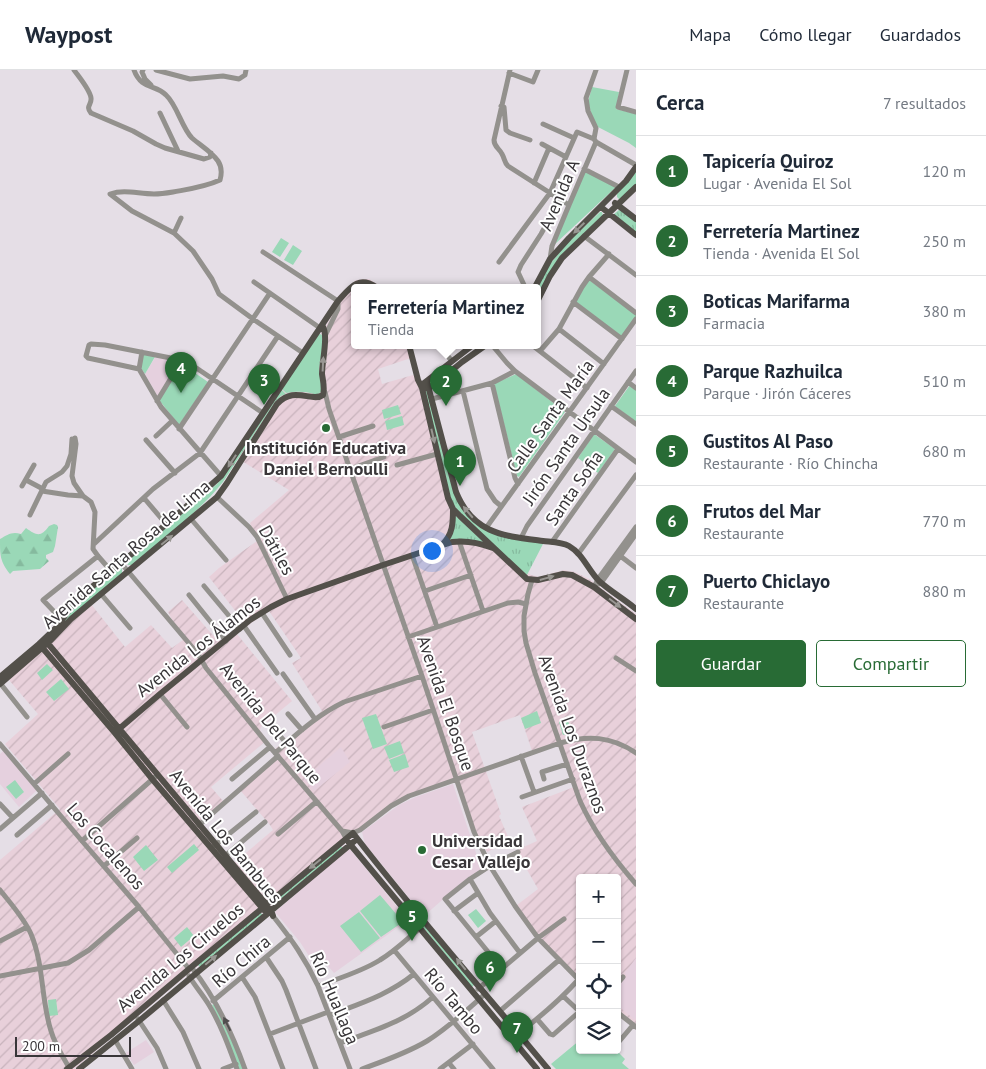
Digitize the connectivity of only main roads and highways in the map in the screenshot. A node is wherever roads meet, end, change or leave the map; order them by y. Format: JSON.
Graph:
{"nodes":[{"id":1,"x":636,"y":166,"type":"edge"},
{"id":2,"x":636,"y":187,"type":"edge"},
{"id":3,"x":609,"y":198,"type":"junction"},
{"id":4,"x":617,"y":205,"type":"junction"},
{"id":5,"x":601,"y":207,"type":"junction"},
{"id":6,"x":608,"y":213,"type":"junction"},
{"id":7,"x":636,"y":219,"type":"edge"},
{"id":8,"x":636,"y":235,"type":"edge"},
{"id":9,"x":356,"y":284,"type":"edge"},
{"id":10,"x":370,"y":284,"type":"edge"},
{"id":11,"x":537,"y":284,"type":"edge"},
{"id":12,"x":351,"y":288,"type":"edge"},
{"id":13,"x":541,"y":293,"type":"edge"},
{"id":14,"x":321,"y":327,"type":"junction"},
{"id":15,"x":410,"y":349,"type":"edge"},
{"id":16,"x":466,"y":349,"type":"edge"},
{"id":17,"x":480,"y":349,"type":"edge"},
{"id":18,"x":426,"y":387,"type":"junction"},
{"id":19,"x":325,"y":392,"type":"joint"},
{"id":20,"x":453,"y":509,"type":"junction"},
{"id":21,"x":442,"y":545,"type":"junction"},
{"id":22,"x":493,"y":548,"type":"junction"},
{"id":23,"x":636,"y":608,"type":"edge"},
{"id":24,"x":636,"y":619,"type":"edge"},
{"id":25,"x":43,"y":643,"type":"junction"},
{"id":26,"x":0,"y":677,"type":"edge"},
{"id":27,"x":0,"y":683,"type":"edge"},
{"id":28,"x":117,"y":731,"type":"junction"},
{"id":29,"x":155,"y":778,"type":"junction"},
{"id":30,"x":348,"y":841,"type":"junction"},
{"id":31,"x":214,"y":846,"type":"junction"},
{"id":32,"x":381,"y":876,"type":"junction"},
{"id":33,"x":264,"y":906,"type":"junction"},
{"id":34,"x":270,"y":913,"type":"junction"},
{"id":35,"x":69,"y":1068,"type":"edge"},
{"id":36,"x":79,"y":1069,"type":"edge"},
{"id":37,"x":537,"y":1069,"type":"edge"},
{"id":38,"x":548,"y":1069,"type":"edge"}],
"edges":[{"from":1,"to":3,"type":"main road"},
{"from":2,"to":4,"type":"main road"},
{"from":3,"to":4,"type":"main road"},
{"from":3,"to":5,"type":"main road"},
{"from":4,"to":6,"type":"main road"},
{"from":4,"to":7,"type":"main road"},
{"from":5,"to":6,"type":"main road"},
{"from":5,"to":11,"type":"main road","one_way":true},
{"from":6,"to":8,"type":"main road"},
{"from":6,"to":13,"type":"main road"},
{"from":9,"to":10,"type":"main road","name":"Avenida Santa Rosa de Lima"},
{"from":12,"to":14,"type":"main road","name":"Avenida Santa Rosa de Lima"},
{"from":19,"to":14,"type":"main road","name":"Avenida El Bosque","one_way":true},
{"from":14,"to":25,"type":"main road","name":"Avenida Santa Rosa de Lima","one_way":true},
{"from":15,"to":18,"type":"main road"},
{"from":16,"to":18,"type":"main road"},
{"from":17,"to":18,"type":"main road"},
{"from":18,"to":20,"type":"main road","one_way":true},
{"from":23,"to":18,"type":"main road","one_way":true},
{"from":25,"to":19,"type":"main road","name":"Avenida Santa Rosa de Lima","one_way":true},
{"from":20,"to":21,"type":"main road"},
{"from":20,"to":22,"type":"main road"},
{"from":21,"to":22,"type":"main road","name":"Avenida Los Álamos"},
{"from":21,"to":28,"type":"main road","name":"Avenida Los Álamos"},
{"from":22,"to":24,"type":"main road","one_way":true},
{"from":25,"to":26,"type":"main road","name":"Avenida Santa Rosa de Lima"},
{"from":25,"to":27,"type":"main road","name":"Avenida Santa Rosa de Lima"},
{"from":25,"to":28,"type":"main road","name":"Avenida Los Bambues"},
{"from":28,"to":29,"type":"main road","name":"Avenida Los Bambues"},
{"from":29,"to":31,"type":"main road","name":"Avenida Los Bambues"},
{"from":29,"to":31,"type":"main road","name":"Avenida Los Bambues"},
{"from":30,"to":32,"type":"main road"},
{"from":30,"to":32,"type":"main road","name":"Avenida Los Ciruelos"},
{"from":30,"to":33,"type":"main road","name":"Avenida Los Ciruelos","one_way":true},
{"from":30,"to":34,"type":"main road","name":"Avenida Los Ciruelos"},
{"from":31,"to":33,"type":"main road","name":"Avenida Los Bambues"},
{"from":31,"to":33,"type":"main road","name":"Avenida Los Bambues"},
{"from":32,"to":37,"type":"main road"},
{"from":38,"to":32,"type":"main road","one_way":true},
{"from":33,"to":34,"type":"main road","name":"Avenida Los Bambues"},
{"from":33,"to":35,"type":"main road","name":"Avenida Los Ciruelos"},
{"from":36,"to":34,"type":"main road","name":"Avenida Los Ciruelos","one_way":true}]}
